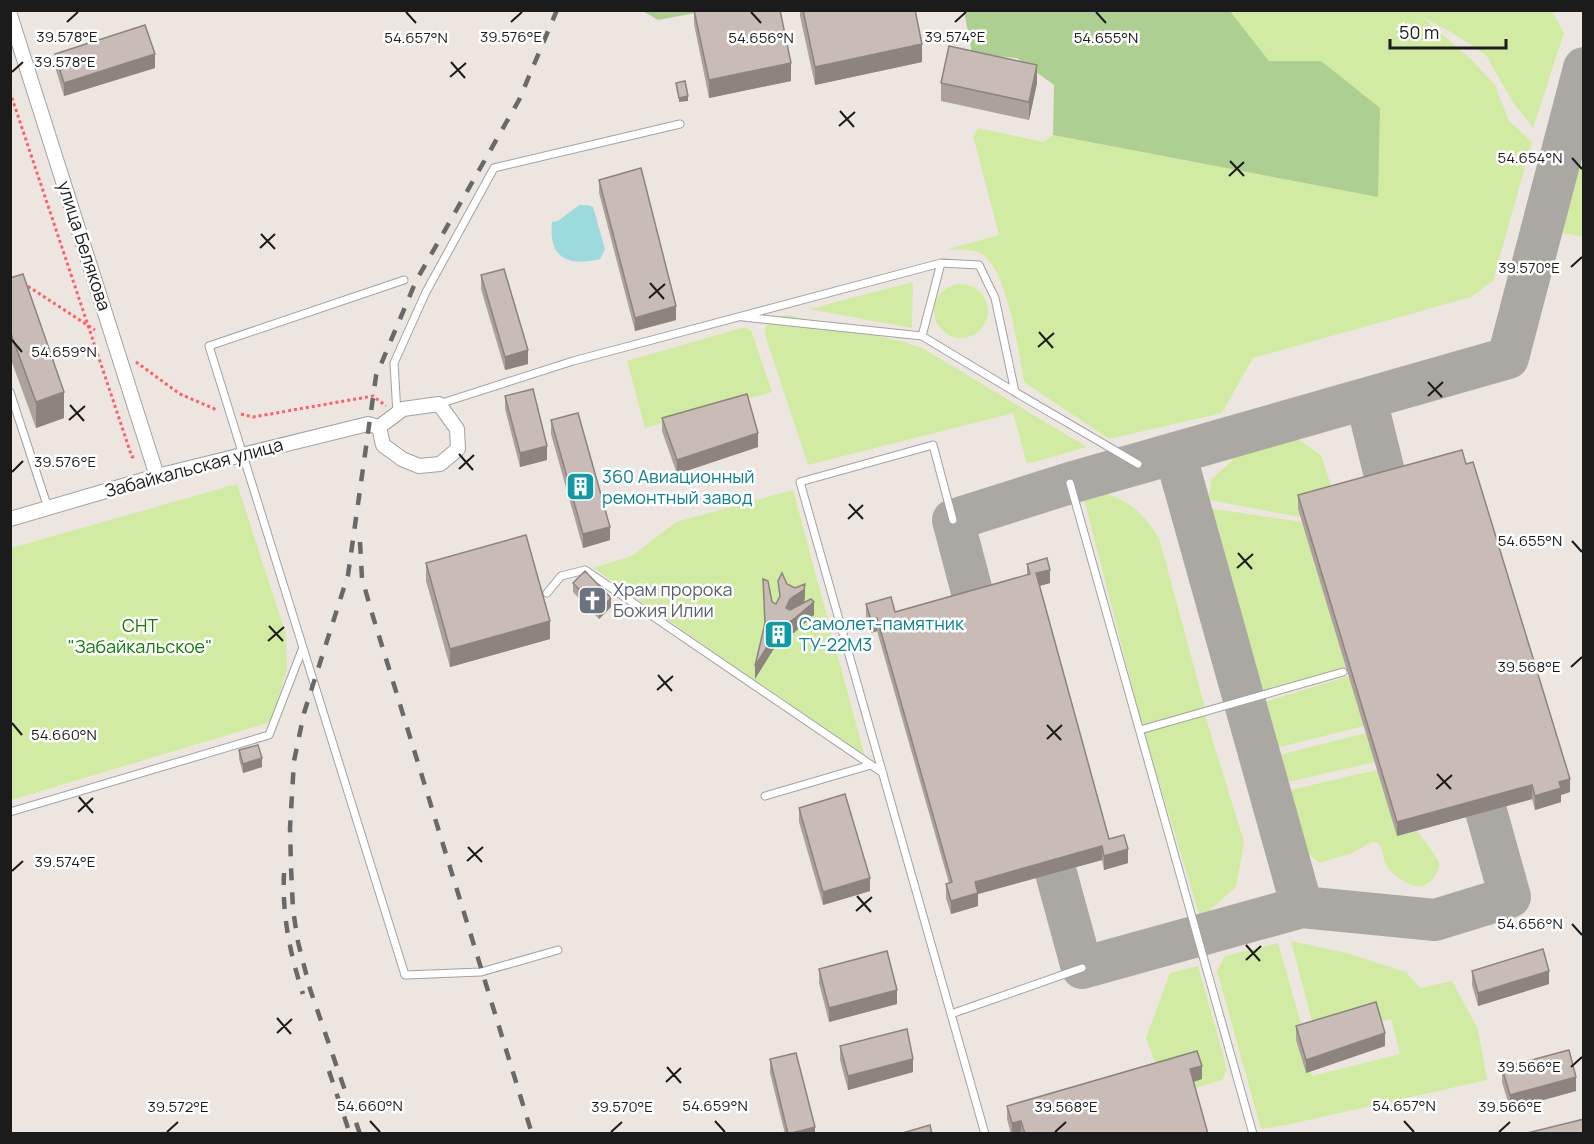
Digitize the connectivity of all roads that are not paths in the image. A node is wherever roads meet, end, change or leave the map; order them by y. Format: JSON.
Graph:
{"nodes":[{"id":1,"x":10,"y":15,"type":"edge"},
{"id":2,"x":680,"y":124,"type":"dead end"},
{"id":3,"x":941,"y":263,"type":"junction"},
{"id":4,"x":404,"y":280,"type":"dead end"},
{"id":5,"x":738,"y":316,"type":"junction"},
{"id":6,"x":922,"y":336,"type":"junction"},
{"id":7,"x":10,"y":392,"type":"edge"},
{"id":8,"x":1015,"y":392,"type":"junction"},
{"id":9,"x":439,"y":404,"type":"junction"},
{"id":10,"x":397,"y":414,"type":"junction"},
{"id":11,"x":379,"y":427,"type":"junction"},
{"id":12,"x":242,"y":455,"type":"junction"},
{"id":13,"x":1138,"y":464,"type":"dead end"},
{"id":14,"x":157,"y":476,"type":"junction"},
{"id":15,"x":1070,"y":483,"type":"dead end"},
{"id":16,"x":48,"y":508,"type":"junction"},
{"id":17,"x":10,"y":519,"type":"edge"},
{"id":18,"x":953,"y":520,"type":"dead end"},
{"id":19,"x":547,"y":593,"type":"dead end"},
{"id":20,"x":302,"y":650,"type":"junction"},
{"id":21,"x":1343,"y":672,"type":"dead end"},
{"id":22,"x":1140,"y":730,"type":"junction"},
{"id":23,"x":871,"y":765,"type":"junction"},
{"id":24,"x":882,"y":773,"type":"junction"},
{"id":25,"x":765,"y":796,"type":"dead end"},
{"id":26,"x":10,"y":812,"type":"edge"},
{"id":27,"x":558,"y":950,"type":"dead end"},
{"id":28,"x":1082,"y":968,"type":"dead end"},
{"id":29,"x":951,"y":1014,"type":"junction"},
{"id":30,"x":985,"y":1134,"type":"edge"},
{"id":31,"x":1253,"y":1134,"type":"edge"}],
"edges":[{"from":1,"to":14,"type":"street","name":"улица Белякова"},
{"from":2,"to":10,"type":"lane"},
{"from":3,"to":5,"type":"lane"},
{"from":3,"to":6,"type":"lane"},
{"from":3,"to":8,"type":"lane"},
{"from":4,"to":12,"type":"lane"},
{"from":5,"to":6,"type":"lane"},
{"from":5,"to":9,"type":"lane"},
{"from":6,"to":8,"type":"lane"},
{"from":7,"to":16,"type":"lane"},
{"from":8,"to":13,"type":"lane"},
{"from":9,"to":10,"type":"street"},
{"from":9,"to":11,"type":"street"},
{"from":10,"to":11,"type":"street"},
{"from":11,"to":12,"type":"street","name":"Забайкальская улица"},
{"from":12,"to":14,"type":"street","name":"Забайкальская улица"},
{"from":12,"to":20,"type":"lane"},
{"from":14,"to":16,"type":"street","name":"Забайкальская улица"},
{"from":15,"to":22,"type":"lane"},
{"from":16,"to":17,"type":"street","name":"Забайкальская улица"},
{"from":18,"to":24,"type":"lane"},
{"from":19,"to":23,"type":"lane"},
{"from":20,"to":26,"type":"lane"},
{"from":20,"to":27,"type":"lane"},
{"from":21,"to":22,"type":"lane"},
{"from":22,"to":31,"type":"lane"},
{"from":23,"to":24,"type":"lane"},
{"from":23,"to":25,"type":"lane"},
{"from":24,"to":29,"type":"lane"},
{"from":28,"to":29,"type":"lane"},
{"from":29,"to":30,"type":"lane"}]}
